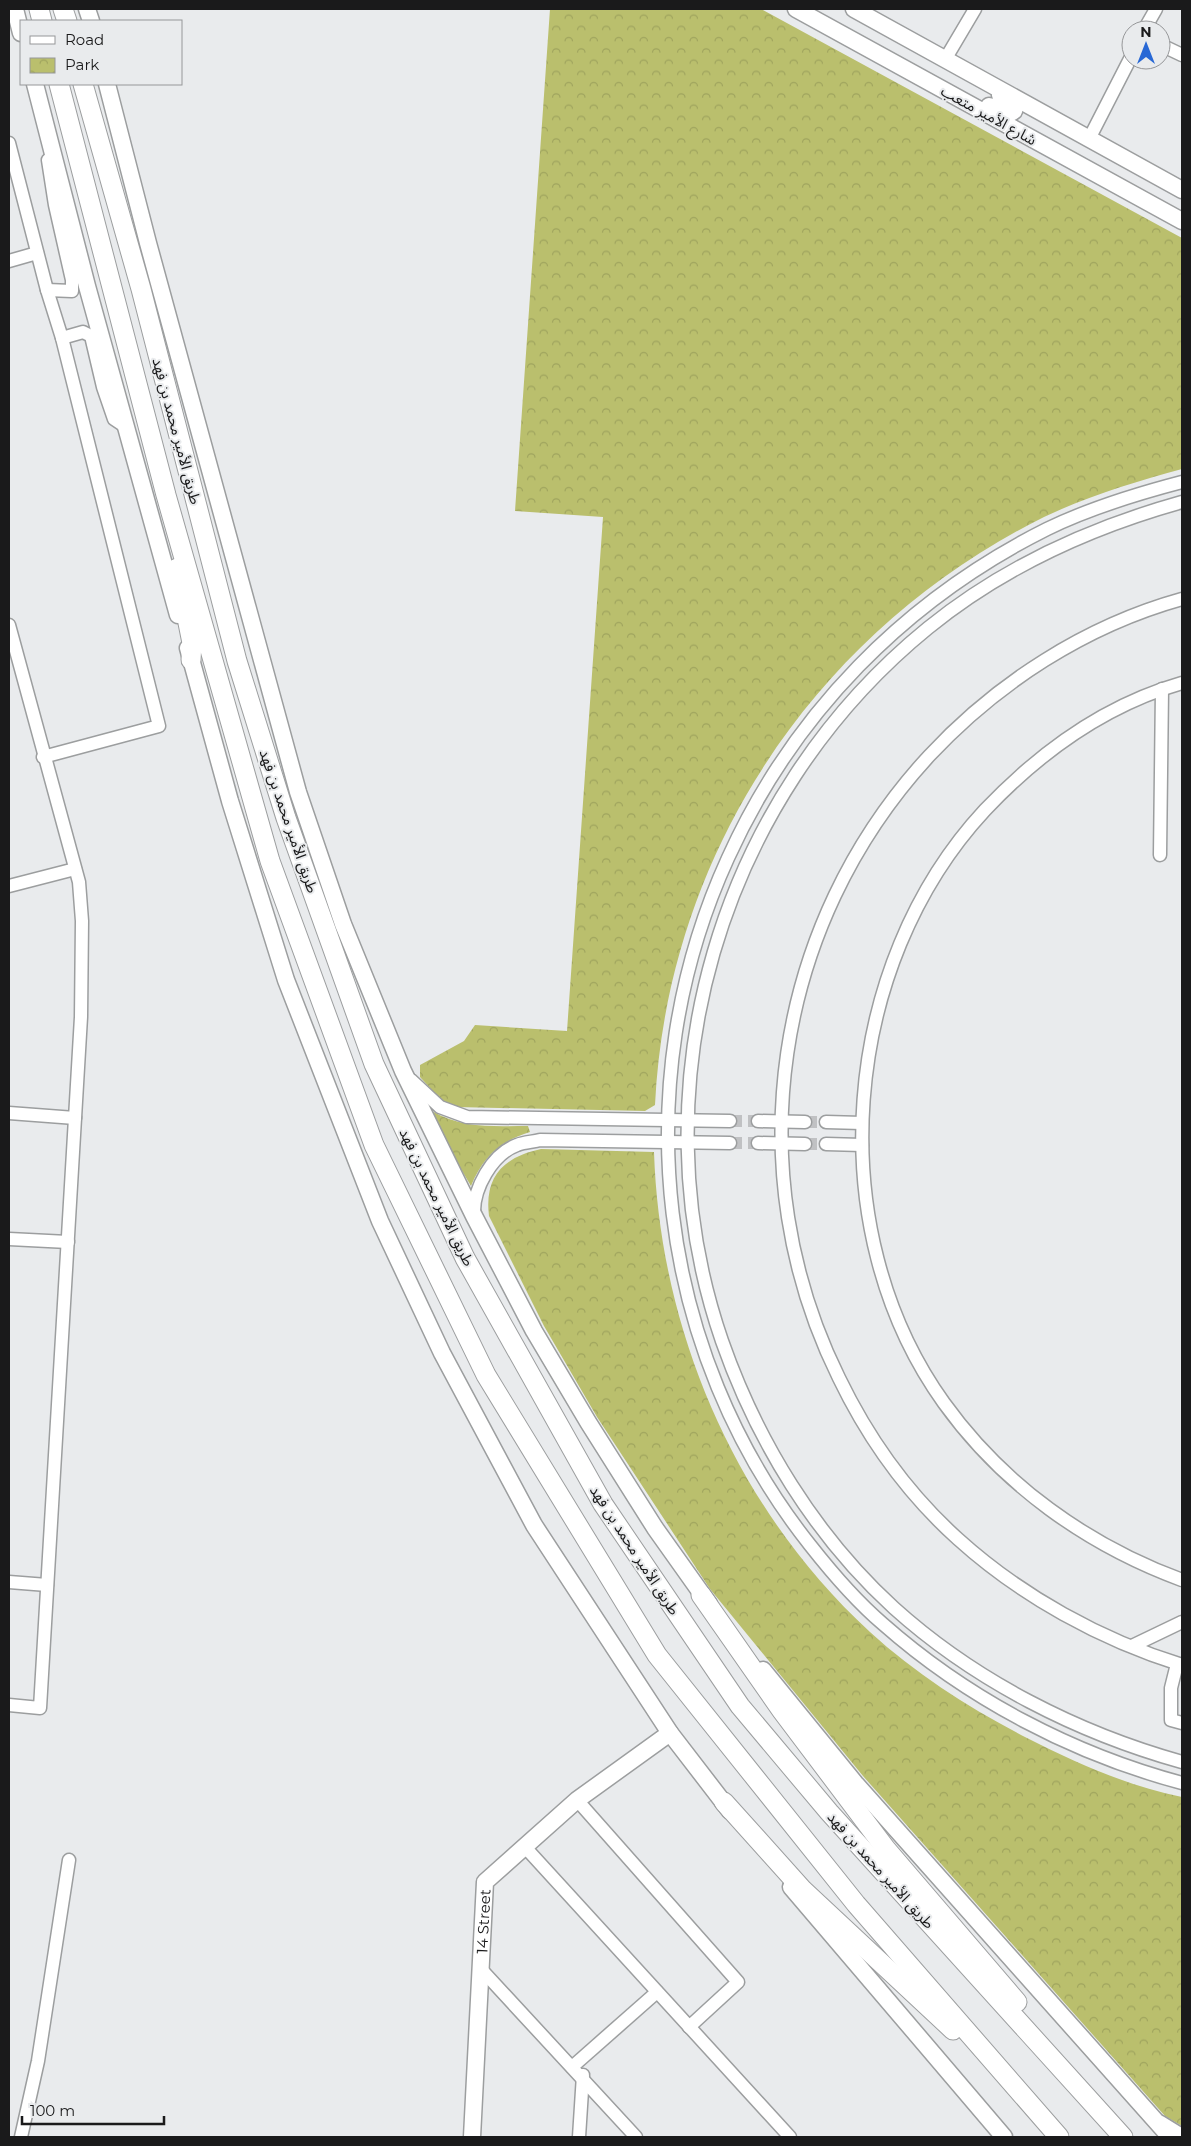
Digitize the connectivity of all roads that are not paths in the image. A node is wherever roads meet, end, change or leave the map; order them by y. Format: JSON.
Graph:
{"nodes":[{"id":1,"x":15,"y":9,"type":"edge"},
{"id":2,"x":796,"y":9,"type":"edge"},
{"id":3,"x":975,"y":9,"type":"edge"},
{"id":4,"x":1156,"y":9,"type":"edge"},
{"id":5,"x":859,"y":10,"type":"edge"},
{"id":6,"x":1150,"y":20,"type":"edge"},
{"id":7,"x":20,"y":29,"type":"edge"},
{"id":8,"x":858,"y":43,"type":"junction"},
{"id":9,"x":946,"y":58,"type":"junction"},
{"id":10,"x":1124,"y":70,"type":"edge"},
{"id":11,"x":35,"y":85,"type":"edge"},
{"id":12,"x":59,"y":85,"type":"edge"},
{"id":13,"x":83,"y":85,"type":"edge"},
{"id":14,"x":107,"y":85,"type":"edge"},
{"id":15,"x":48,"y":133,"type":"junction"},
{"id":16,"x":1090,"y":139,"type":"junction"},
{"id":17,"x":9,"y":143,"type":"edge"},
{"id":18,"x":1182,"y":190,"type":"edge"},
{"id":19,"x":1182,"y":221,"type":"edge"},
{"id":20,"x":37,"y":253,"type":"junction"},
{"id":21,"x":9,"y":261,"type":"edge"},
{"id":22,"x":47,"y":290,"type":"junction"},
{"id":23,"x":62,"y":338,"type":"junction"},
{"id":24,"x":126,"y":427,"type":"junction"},
{"id":25,"x":1182,"y":482,"type":"edge"},
{"id":26,"x":1182,"y":502,"type":"edge"},
{"id":27,"x":174,"y":520,"type":"junction"},
{"id":28,"x":1182,"y":599,"type":"edge"},
{"id":29,"x":9,"y":628,"type":"edge"},
{"id":30,"x":191,"y":660,"type":"junction"},
{"id":31,"x":1182,"y":683,"type":"edge"},
{"id":32,"x":1162,"y":689,"type":"junction"},
{"id":33,"x":44,"y":757,"type":"junction"},
{"id":34,"x":1160,"y":855,"type":"dead end"},
{"id":35,"x":75,"y":869,"type":"junction"},
{"id":36,"x":9,"y":886,"type":"edge"},
{"id":37,"x":403,"y":1071,"type":"junction"},
{"id":38,"x":9,"y":1114,"type":"edge"},
{"id":39,"x":75,"y":1118,"type":"junction"},
{"id":40,"x":667,"y":1121,"type":"junction"},
{"id":41,"x":687,"y":1121,"type":"junction"},
{"id":42,"x":730,"y":1121,"type":"tunnel mouth"},
{"id":43,"x":758,"y":1121,"type":"tunnel mouth"},
{"id":44,"x":781,"y":1122,"type":"junction"},
{"id":45,"x":805,"y":1122,"type":"tunnel mouth"},
{"id":46,"x":826,"y":1122,"type":"tunnel mouth"},
{"id":47,"x":862,"y":1123,"type":"junction"},
{"id":48,"x":668,"y":1142,"type":"junction"},
{"id":49,"x":688,"y":1143,"type":"junction"},
{"id":50,"x":730,"y":1143,"type":"tunnel mouth"},
{"id":51,"x":758,"y":1143,"type":"tunnel mouth"},
{"id":52,"x":782,"y":1144,"type":"junction"},
{"id":53,"x":805,"y":1144,"type":"tunnel mouth"},
{"id":54,"x":826,"y":1144,"type":"tunnel mouth"},
{"id":55,"x":862,"y":1145,"type":"junction"},
{"id":56,"x":474,"y":1216,"type":"junction"},
{"id":57,"x":9,"y":1239,"type":"edge"},
{"id":58,"x":68,"y":1242,"type":"junction"},
{"id":59,"x":1182,"y":1580,"type":"edge"},
{"id":60,"x":9,"y":1582,"type":"edge"},
{"id":61,"x":47,"y":1585,"type":"junction"},
{"id":62,"x":701,"y":1595,"type":"junction"},
{"id":63,"x":1182,"y":1622,"type":"edge"},
{"id":64,"x":1132,"y":1646,"type":"junction"},
{"id":65,"x":1180,"y":1664,"type":"edge"},
{"id":66,"x":9,"y":1705,"type":"edge"},
{"id":67,"x":1182,"y":1723,"type":"edge"},
{"id":68,"x":670,"y":1733,"type":"junction"},
{"id":69,"x":1182,"y":1762,"type":"edge"},
{"id":70,"x":1182,"y":1783,"type":"edge"},
{"id":71,"x":577,"y":1800,"type":"junction"},
{"id":72,"x":724,"y":1802,"type":"junction"},
{"id":73,"x":525,"y":1847,"type":"junction"},
{"id":74,"x":70,"y":1860,"type":"dead end"},
{"id":75,"x":480,"y":1968,"type":"junction"},
{"id":76,"x":657,"y":1992,"type":"junction"},
{"id":77,"x":689,"y":2027,"type":"junction"},
{"id":78,"x":586,"y":2055,"type":"junction"},
{"id":79,"x":572,"y":2067,"type":"junction"},
{"id":80,"x":583,"y":2080,"type":"junction"},
{"id":81,"x":1022,"y":2095,"type":"junction"},
{"id":82,"x":1152,"y":2118,"type":"junction"},
{"id":83,"x":1182,"y":2135,"type":"edge"},
{"id":84,"x":21,"y":2137,"type":"edge"},
{"id":85,"x":472,"y":2137,"type":"edge"},
{"id":86,"x":579,"y":2137,"type":"edge"},
{"id":87,"x":636,"y":2137,"type":"edge"},
{"id":88,"x":790,"y":2137,"type":"edge"},
{"id":89,"x":1004,"y":2137,"type":"edge"},
{"id":90,"x":1059,"y":2137,"type":"edge"},
{"id":91,"x":1124,"y":2137,"type":"edge"},
{"id":92,"x":1170,"y":2137,"type":"edge"}],
"edges":[{"from":1,"to":7,"type":"main road"},
{"from":2,"to":8,"type":"main road","name":"شارع الأمير متعب"},
{"from":3,"to":9,"type":"street"},
{"from":4,"to":6,"type":"street"},
{"from":5,"to":9,"type":"main road","name":"شارع الأمير متعب"},
{"from":8,"to":9,"type":"main road"},
{"from":8,"to":19,"type":"main road","name":"شارع الأمير متعب"},
{"from":9,"to":16,"type":"main road","name":"شارع الأمير متعب"},
{"from":10,"to":16,"type":"street"},
{"from":11,"to":15,"type":"main road"},
{"from":12,"to":27,"type":"highway","name":"طريق الأمير محمد بن فهد"},
{"from":13,"to":91,"type":"highway","name":"طريق الأمير محمد بن فهد"},
{"from":14,"to":37,"type":"main road"},
{"from":15,"to":22,"type":"street"},
{"from":15,"to":24,"type":"main road"},
{"from":16,"to":18,"type":"main road","name":"شارع الأمير متعب"},
{"from":17,"to":20,"type":"street"},
{"from":20,"to":21,"type":"street"},
{"from":20,"to":22,"type":"street"},
{"from":22,"to":23,"type":"street"},
{"from":23,"to":24,"type":"street"},
{"from":23,"to":33,"type":"street"},
{"from":24,"to":30,"type":"main road"},
{"from":25,"to":40,"type":"street"},
{"from":26,"to":41,"type":"street"},
{"from":27,"to":30,"type":"highway"},
{"from":27,"to":81,"type":"highway","name":"طريق الأمير محمد بن فهد"},
{"from":28,"to":44,"type":"street"},
{"from":29,"to":33,"type":"street"},
{"from":30,"to":68,"type":"main road"},
{"from":31,"to":32,"type":"street"},
{"from":32,"to":34,"type":"street"},
{"from":32,"to":47,"type":"street"},
{"from":33,"to":35,"type":"street"},
{"from":35,"to":36,"type":"street"},
{"from":35,"to":39,"type":"street"},
{"from":37,"to":40,"type":"street"},
{"from":37,"to":56,"type":"main road"},
{"from":38,"to":39,"type":"street"},
{"from":39,"to":58,"type":"street"},
{"from":40,"to":41,"type":"street"},
{"from":40,"to":48,"type":"street"},
{"from":41,"to":42,"type":"street"},
{"from":41,"to":49,"type":"street"},
{"from":43,"to":44,"type":"street"},
{"from":44,"to":45,"type":"street"},
{"from":44,"to":52,"type":"street"},
{"from":46,"to":47,"type":"street"},
{"from":47,"to":55,"type":"street"},
{"from":48,"to":49,"type":"street"},
{"from":48,"to":56,"type":"street"},
{"from":48,"to":70,"type":"street"},
{"from":49,"to":50,"type":"street"},
{"from":49,"to":69,"type":"street"},
{"from":51,"to":52,"type":"street"},
{"from":52,"to":53,"type":"street"},
{"from":52,"to":64,"type":"street"},
{"from":54,"to":55,"type":"street"},
{"from":55,"to":59,"type":"street"},
{"from":56,"to":62,"type":"main road"},
{"from":57,"to":58,"type":"street"},
{"from":58,"to":61,"type":"street"},
{"from":60,"to":61,"type":"street"},
{"from":61,"to":66,"type":"street"},
{"from":62,"to":82,"type":"main road"},
{"from":62,"to":91,"type":"highway"},
{"from":63,"to":64,"type":"street"},
{"from":64,"to":65,"type":"street"},
{"from":65,"to":67,"type":"street"},
{"from":68,"to":71,"type":"main road","name":"14 Street"},
{"from":68,"to":72,"type":"main road"},
{"from":71,"to":73,"type":"main road","name":"14 Street"},
{"from":71,"to":77,"type":"street"},
{"from":72,"to":81,"type":"highway"},
{"from":72,"to":89,"type":"main road"},
{"from":73,"to":75,"type":"main road","name":"14 Street"},
{"from":73,"to":76,"type":"street"},
{"from":74,"to":84,"type":"street"},
{"from":75,"to":79,"type":"street"},
{"from":75,"to":85,"type":"main road","name":"14 Street"},
{"from":76,"to":77,"type":"street"},
{"from":76,"to":78,"type":"street"},
{"from":77,"to":88,"type":"street"},
{"from":78,"to":79,"type":"street"},
{"from":78,"to":80,"type":"street"},
{"from":79,"to":80,"type":"street"},
{"from":80,"to":86,"type":"street"},
{"from":80,"to":87,"type":"street"},
{"from":81,"to":90,"type":"highway","name":"طريق الأمير محمد بن فهد"},
{"from":82,"to":83,"type":"street"},
{"from":82,"to":92,"type":"main road"}]}
